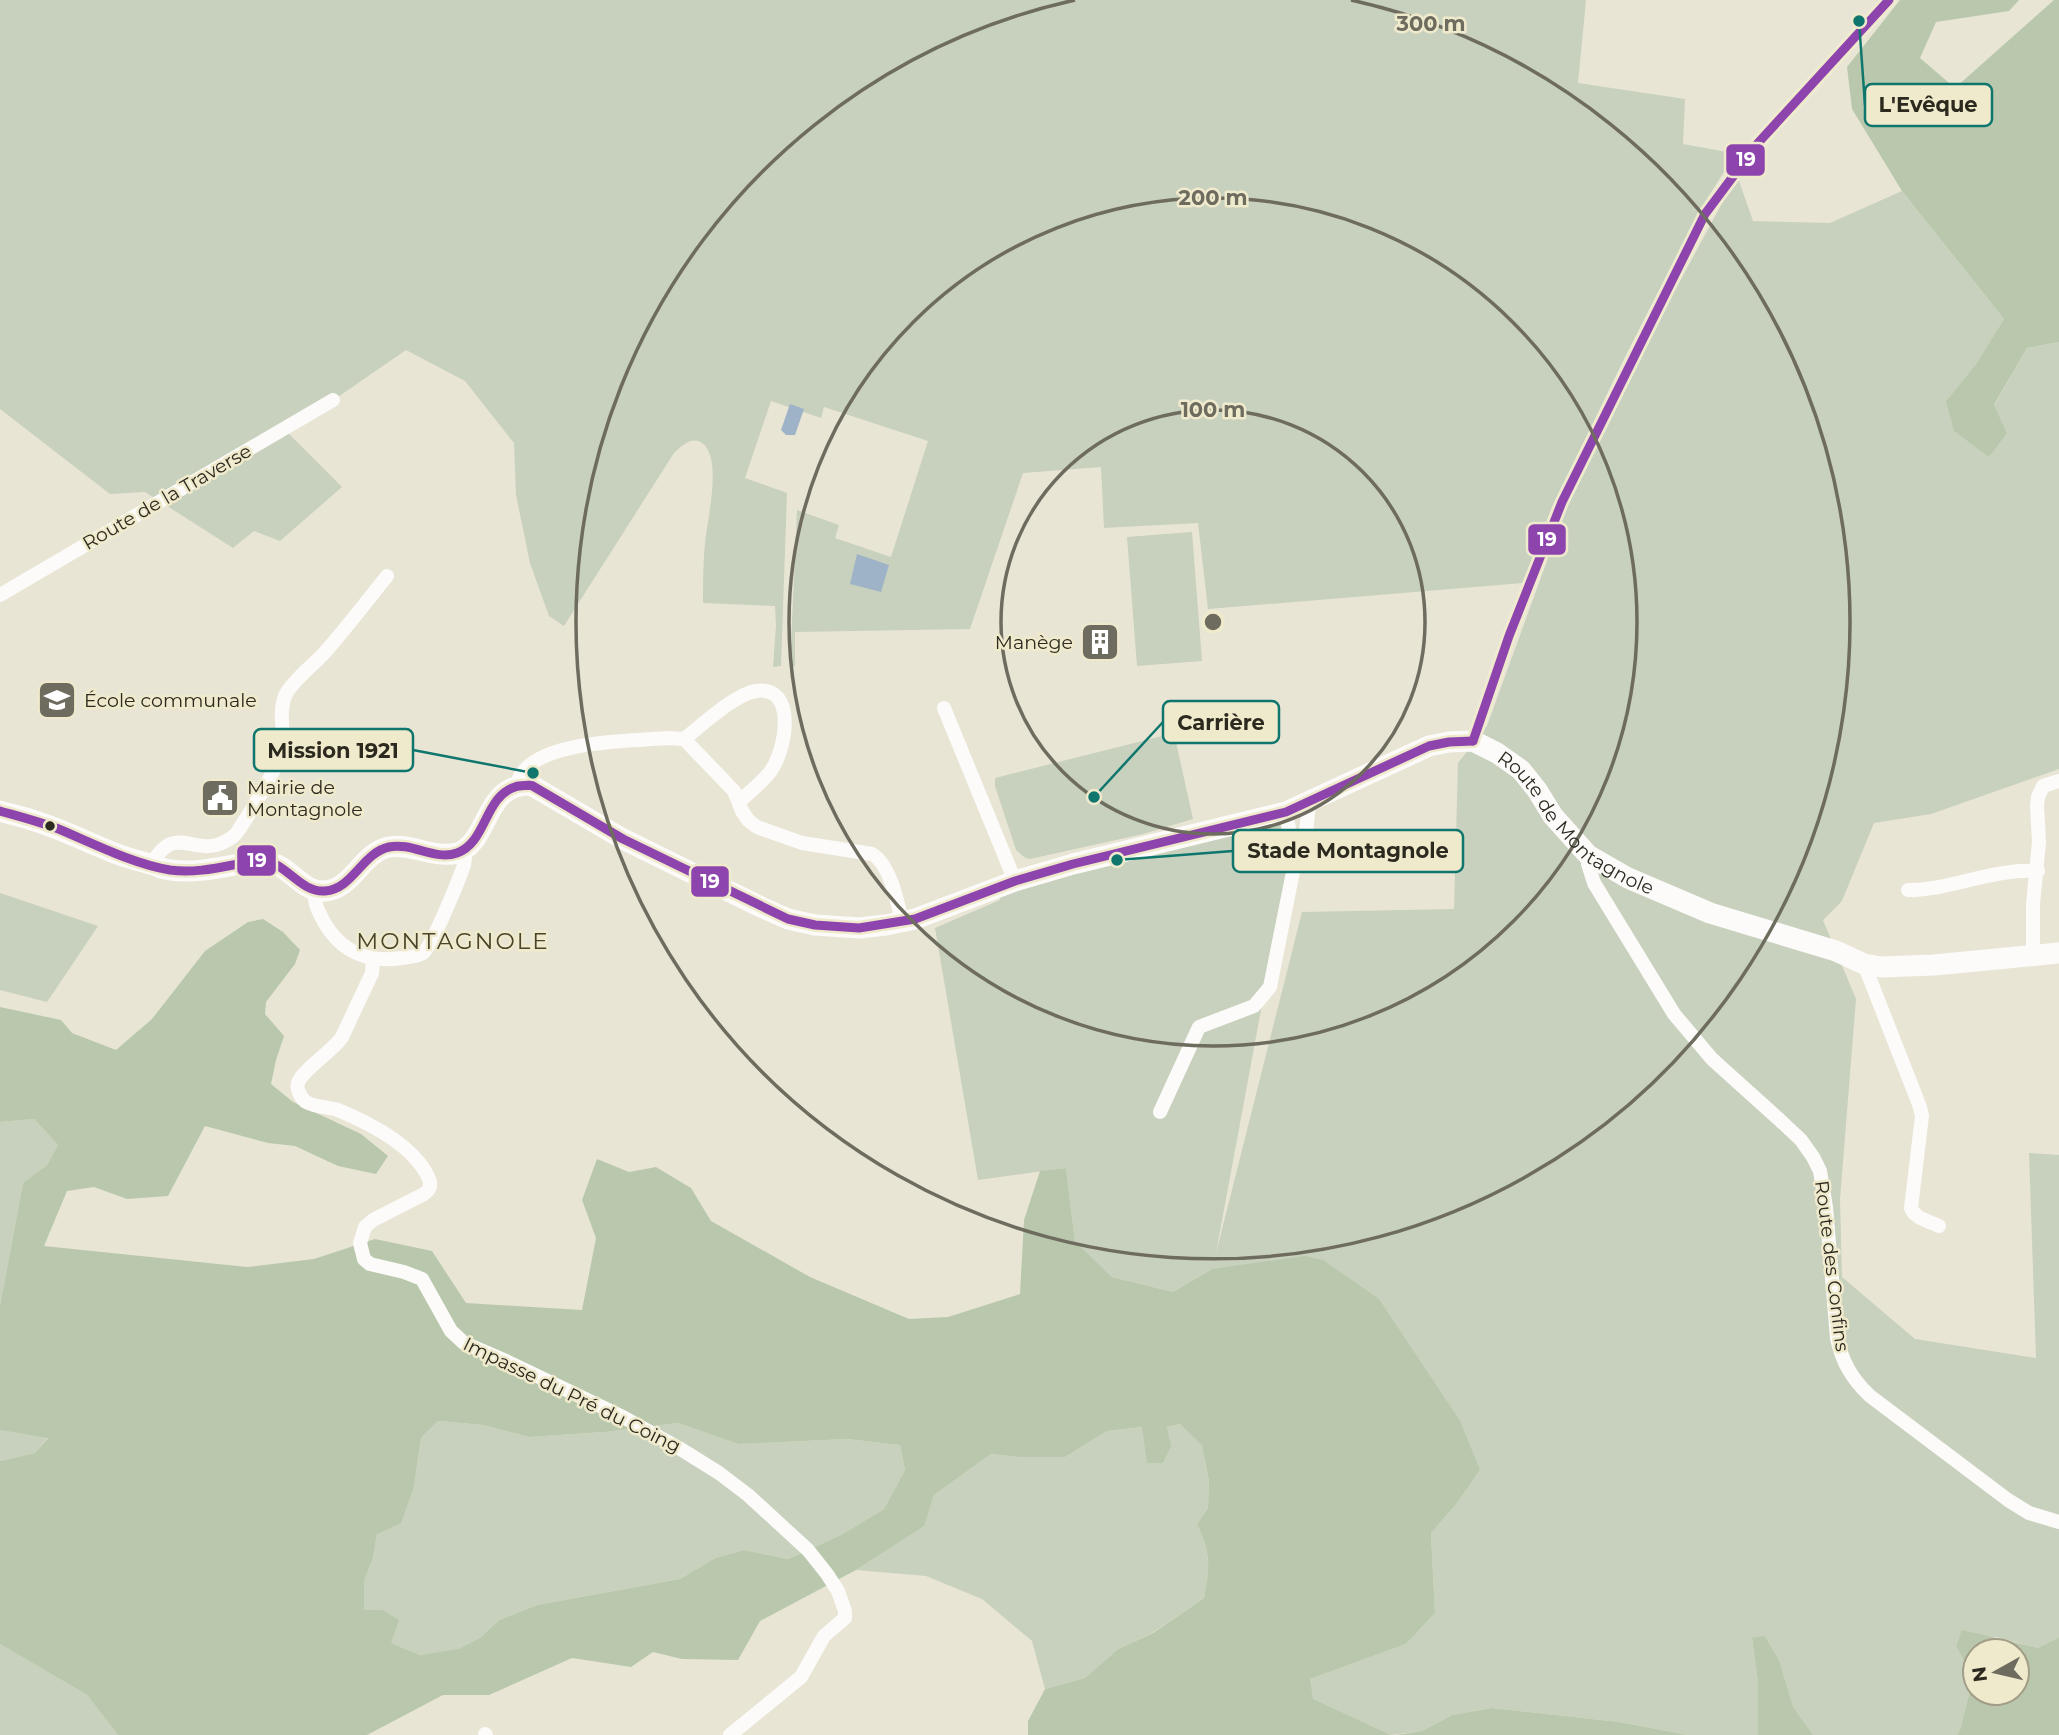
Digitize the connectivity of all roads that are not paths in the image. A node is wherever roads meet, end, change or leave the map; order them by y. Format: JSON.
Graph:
{"nodes":[{"id":1,"x":1889,"y":0,"type":"edge"},
{"id":2,"x":333,"y":400,"type":"dead end"},
{"id":3,"x":387,"y":576,"type":"dead end"},
{"id":4,"x":0,"y":595,"type":"edge"},
{"id":5,"x":944,"y":708,"type":"dead end"},
{"id":6,"x":684,"y":739,"type":"junction"},
{"id":7,"x":1473,"y":741,"type":"junction"},
{"id":8,"x":2059,"y":780,"type":"edge"},
{"id":9,"x":516,"y":787,"type":"junction"},
{"id":10,"x":739,"y":802,"type":"junction"},
{"id":11,"x":1308,"y":803,"type":"junction"},
{"id":12,"x":0,"y":811,"type":"edge"},
{"id":13,"x":1286,"y":812,"type":"junction"},
{"id":14,"x":466,"y":849,"type":"junction"},
{"id":15,"x":1588,"y":855,"type":"junction"},
{"id":16,"x":1295,"y":862,"type":"junction"},
{"id":17,"x":152,"y":864,"type":"junction"},
{"id":18,"x":2038,"y":871,"type":"junction"},
{"id":19,"x":1015,"y":881,"type":"junction"},
{"id":20,"x":1908,"y":890,"type":"dead end"},
{"id":21,"x":315,"y":891,"type":"junction"},
{"id":22,"x":902,"y":922,"type":"junction"},
{"id":23,"x":2059,"y":953,"type":"edge"},
{"id":24,"x":2033,"y":956,"type":"junction"},
{"id":25,"x":373,"y":959,"type":"junction"},
{"id":26,"x":1864,"y":964,"type":"junction"},
{"id":27,"x":1160,"y":1112,"type":"dead end"},
{"id":28,"x":1939,"y":1226,"type":"dead end"},
{"id":29,"x":2059,"y":1521,"type":"edge"},
{"id":30,"x":730,"y":1735,"type":"edge"}],
"edges":[{"from":1,"to":7,"type":"street"},
{"from":2,"to":4,"type":"street","name":"Route de la Traverse"},
{"from":3,"to":17,"type":"street"},
{"from":5,"to":19,"type":"street"},
{"from":6,"to":9,"type":"street"},
{"from":6,"to":10,"type":"street"},
{"from":6,"to":10,"type":"street"},
{"from":7,"to":11,"type":"street","name":"Route de Montagnole"},
{"from":7,"to":15,"type":"street","name":"Route de Montagnole"},
{"from":8,"to":18,"type":"street"},
{"from":9,"to":14,"type":"street"},
{"from":9,"to":22,"type":"street","name":"Route de Montagnole"},
{"from":10,"to":22,"type":"street"},
{"from":11,"to":13,"type":"street","name":"Route de Montagnole"},
{"from":11,"to":16,"type":"street"},
{"from":12,"to":17,"type":"street"},
{"from":13,"to":16,"type":"street"},
{"from":13,"to":19,"type":"street","name":"Route de Montagnole"},
{"from":14,"to":21,"type":"street"},
{"from":14,"to":25,"type":"street"},
{"from":15,"to":26,"type":"street","name":"Route de Montagnole"},
{"from":15,"to":29,"type":"street","name":"Route des Confins"},
{"from":16,"to":27,"type":"street"},
{"from":17,"to":21,"type":"street"},
{"from":18,"to":20,"type":"street"},
{"from":18,"to":24,"type":"street"},
{"from":19,"to":22,"type":"street","name":"Route de Montagnole"},
{"from":21,"to":25,"type":"street"},
{"from":23,"to":24,"type":"street","name":"Route de Montagnole"},
{"from":24,"to":26,"type":"street","name":"Route de Montagnole"},
{"from":25,"to":30,"type":"street","name":"Impasse du Pré du Coing"},
{"from":26,"to":28,"type":"street"}]}
